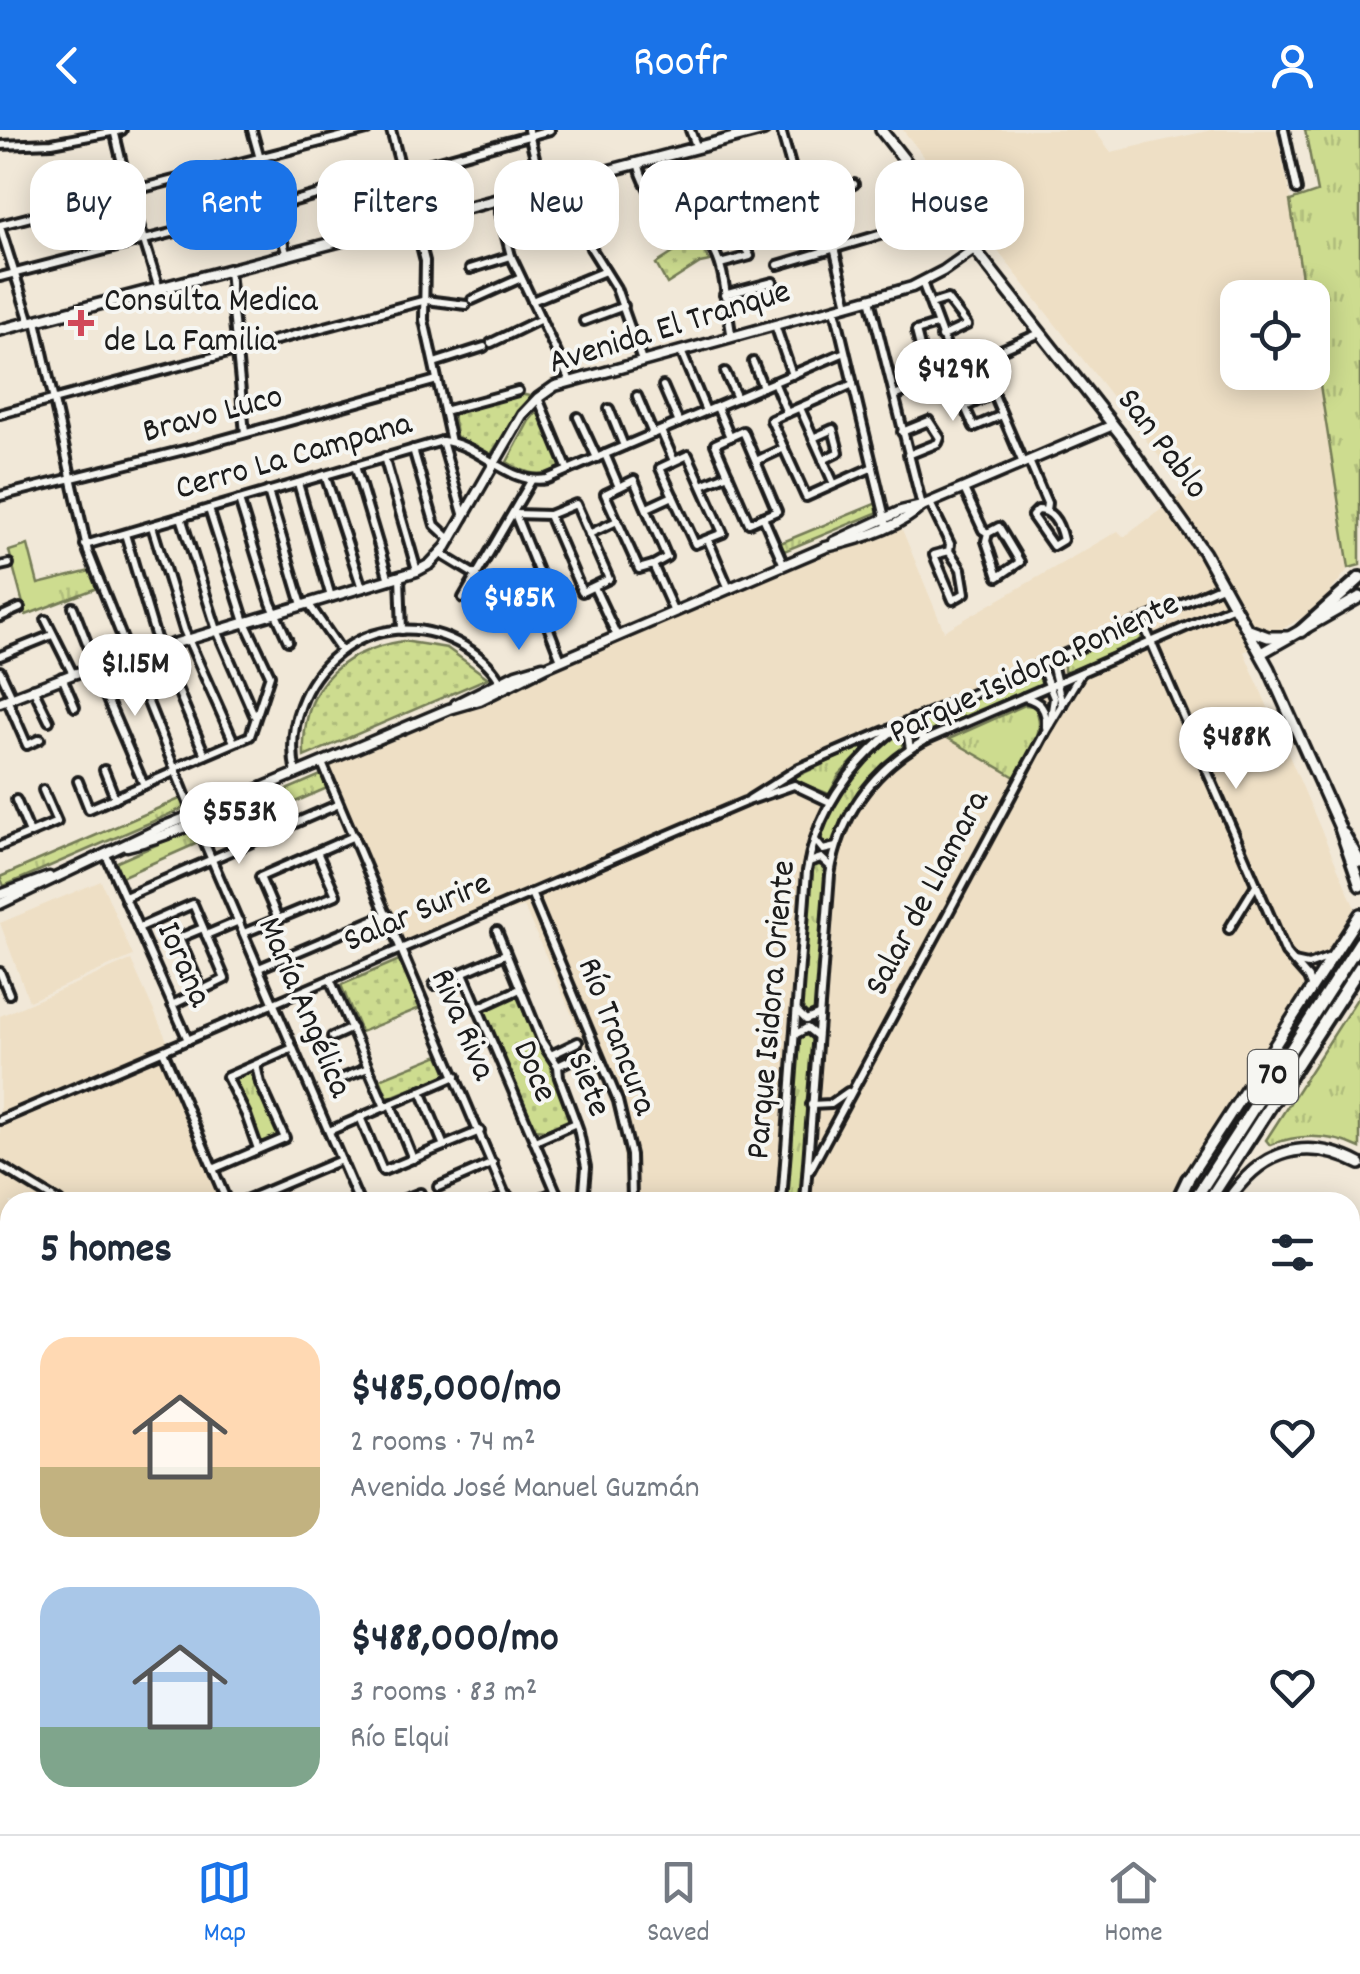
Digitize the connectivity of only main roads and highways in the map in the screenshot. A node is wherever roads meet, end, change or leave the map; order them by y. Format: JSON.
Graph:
{"nodes":[{"id":1,"x":764,"y":130,"type":"edge"},
{"id":2,"x":881,"y":130,"type":"edge"},
{"id":3,"x":0,"y":330,"type":"edge"},
{"id":4,"x":1360,"y":578,"type":"edge"},
{"id":5,"x":1360,"y":597,"type":"edge"},
{"id":6,"x":1249,"y":630,"type":"junction"},
{"id":7,"x":1301,"y":630,"type":"junction"},
{"id":8,"x":1288,"y":638,"type":"junction"},
{"id":9,"x":1261,"y":653,"type":"junction"},
{"id":10,"x":1340,"y":828,"type":"junction"},
{"id":11,"x":1360,"y":862,"type":"edge"},
{"id":12,"x":1360,"y":886,"type":"edge"},
{"id":13,"x":1360,"y":914,"type":"edge"},
{"id":14,"x":1360,"y":942,"type":"edge"},
{"id":15,"x":1360,"y":968,"type":"edge"},
{"id":16,"x":1360,"y":1164,"type":"edge"},
{"id":17,"x":1188,"y":1180,"type":"joint"},
{"id":18,"x":1181,"y":1192,"type":"edge"},
{"id":19,"x":1199,"y":1192,"type":"edge"},
{"id":20,"x":1214,"y":1192,"type":"edge"},
{"id":21,"x":1235,"y":1192,"type":"edge"}],
"edges":[{"from":1,"to":3,"type":"main road"},
{"from":2,"to":6,"type":"main road","name":"San Pablo"},
{"from":4,"to":7,"type":"highway"},
{"from":5,"to":7,"type":"main road"},
{"from":6,"to":8,"type":"main road"},
{"from":6,"to":9,"type":"main road","name":"San Pablo"},
{"from":7,"to":8,"type":"main road"},
{"from":8,"to":9,"type":"main road"},
{"from":9,"to":10,"type":"main road","name":"San Pablo"},
{"from":10,"to":11,"type":"main road","name":"San Pablo"},
{"from":10,"to":12,"type":"main road","name":"San Pablo"},
{"from":13,"to":17,"type":"main road"},
{"from":14,"to":19,"type":"highway","number":"70"},
{"from":15,"to":20,"type":"highway","number":"70"},
{"from":16,"to":21,"type":"main road"},
{"from":17,"to":18,"type":"highway"}]}
